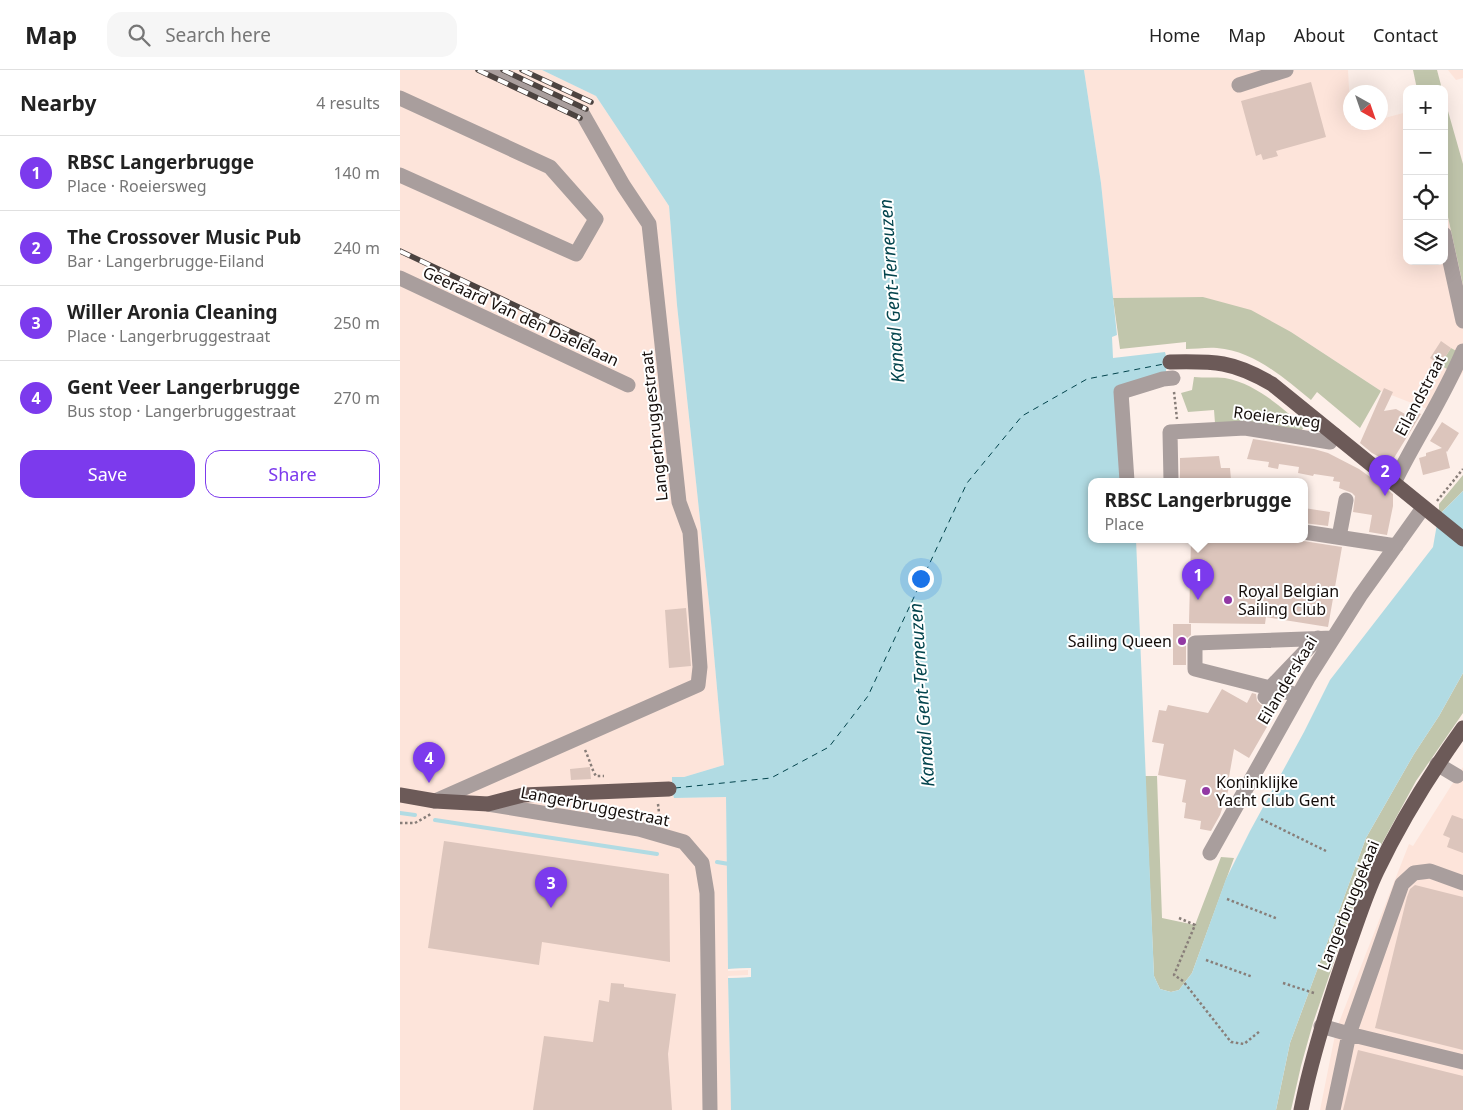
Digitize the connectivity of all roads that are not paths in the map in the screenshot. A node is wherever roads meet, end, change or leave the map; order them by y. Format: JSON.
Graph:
{"nodes":[{"id":1,"x":491,"y":70,"type":"edge"},
{"id":2,"x":1286,"y":70,"type":"edge"},
{"id":3,"x":1239,"y":86,"type":"dead end"},
{"id":4,"x":400,"y":98,"type":"edge"},
{"id":5,"x":400,"y":175,"type":"edge"},
{"id":6,"x":1448,"y":252,"type":"edge"},
{"id":7,"x":400,"y":278,"type":"edge"},
{"id":8,"x":1463,"y":321,"type":"edge"},
{"id":9,"x":1463,"y":351,"type":"edge"},
{"id":10,"x":1170,"y":362,"type":"dead end"},
{"id":11,"x":1173,"y":378,"type":"dead end"},
{"id":12,"x":628,"y":385,"type":"dead end"},
{"id":13,"x":1335,"y":435,"type":"junction"},
{"id":14,"x":1127,"y":478,"type":"edge"},
{"id":15,"x":1171,"y":478,"type":"edge"},
{"id":16,"x":1394,"y":483,"type":"junction"},
{"id":17,"x":1346,"y":500,"type":"dead end"},
{"id":18,"x":1431,"y":513,"type":"junction"},
{"id":19,"x":1308,"y":533,"type":"edge"},
{"id":20,"x":1339,"y":537,"type":"junction"},
{"id":21,"x":1463,"y":539,"type":"edge"},
{"id":22,"x":1396,"y":546,"type":"junction"},
{"id":23,"x":1318,"y":638,"type":"junction"},
{"id":24,"x":1333,"y":638,"type":"junction"},
{"id":25,"x":1268,"y":692,"type":"junction"},
{"id":26,"x":1298,"y":695,"type":"junction"},
{"id":27,"x":1463,"y":728,"type":"edge"},
{"id":28,"x":1437,"y":764,"type":"junction"},
{"id":29,"x":1457,"y":776,"type":"dead end"},
{"id":30,"x":669,"y":789,"type":"dead end"},
{"id":31,"x":400,"y":795,"type":"edge"},
{"id":32,"x":488,"y":804,"type":"junction"},
{"id":33,"x":433,"y":807,"type":"junction"},
{"id":34,"x":1210,"y":853,"type":"dead end"},
{"id":35,"x":1463,"y":883,"type":"edge"},
{"id":36,"x":1322,"y":1026,"type":"junction"},
{"id":37,"x":1349,"y":1034,"type":"junction"},
{"id":38,"x":1463,"y":1062,"type":"edge"},
{"id":39,"x":710,"y":1110,"type":"edge"},
{"id":40,"x":1301,"y":1110,"type":"edge"},
{"id":41,"x":1333,"y":1110,"type":"edge"}],
"edges":[{"from":1,"to":33,"type":"street","name":"Langerbruggestraat"},
{"from":2,"to":3,"type":"street"},
{"from":4,"to":5,"type":"street"},
{"from":6,"to":8,"type":"street"},
{"from":7,"to":12,"type":"street","name":"Geeraard Van den Daelelaan"},
{"from":9,"to":16,"type":"street","name":"Eilandstraat"},
{"from":10,"to":13,"type":"main road"},
{"from":11,"to":14,"type":"street"},
{"from":13,"to":15,"type":"street","name":"Roeiersweg"},
{"from":13,"to":16,"type":"main road"},
{"from":16,"to":18,"type":"main road"},
{"from":17,"to":20,"type":"street"},
{"from":18,"to":21,"type":"main road"},
{"from":18,"to":22,"type":"street","name":"Eilanderskaai"},
{"from":19,"to":20,"type":"street"},
{"from":20,"to":22,"type":"street"},
{"from":22,"to":24,"type":"street","name":"Eilanderskaai"},
{"from":23,"to":24,"type":"street"},
{"from":23,"to":25,"type":"street"},
{"from":23,"to":25,"type":"street"},
{"from":24,"to":26,"type":"street","name":"Eilanderskaai"},
{"from":25,"to":26,"type":"street"},
{"from":26,"to":34,"type":"street","name":"Eilanderskaai"},
{"from":27,"to":28,"type":"main road","name":"Langerbruggekaai"},
{"from":28,"to":29,"type":"street"},
{"from":28,"to":36,"type":"main road","name":"Langerbruggekaai"},
{"from":30,"to":32,"type":"main road"},
{"from":31,"to":33,"type":"main road","name":"Langerbruggestraat"},
{"from":32,"to":33,"type":"main road","name":"Langerbruggestraat"},
{"from":32,"to":39,"type":"street","name":"Langerbruggestraat"},
{"from":35,"to":37,"type":"street"},
{"from":36,"to":37,"type":"street"},
{"from":36,"to":40,"type":"main road","name":"Langerbruggekaai"},
{"from":37,"to":38,"type":"street"},
{"from":37,"to":41,"type":"street"}]}
